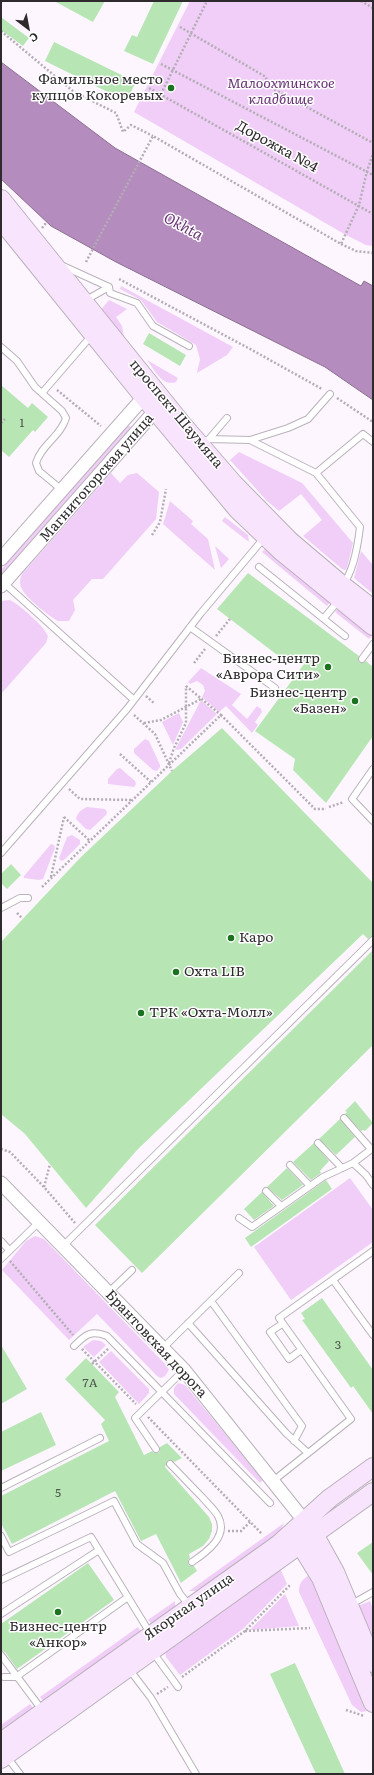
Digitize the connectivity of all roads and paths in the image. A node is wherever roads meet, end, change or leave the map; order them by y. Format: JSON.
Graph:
{"nodes":[{"id":1,"x":207,"y":1,"type":"edge"},
{"id":2,"x":361,"y":1,"type":"edge"},
{"id":3,"x":373,"y":8,"type":"edge"},
{"id":4,"x":180,"y":27,"type":"dead end"},
{"id":5,"x":1,"y":31,"type":"edge"},
{"id":6,"x":191,"y":33,"type":"junction"},
{"id":7,"x":161,"y":64,"type":"dead end"},
{"id":8,"x":172,"y":70,"type":"junction"},
{"id":9,"x":149,"y":88,"type":"dead end"},
{"id":10,"x":161,"y":94,"type":"junction"},
{"id":11,"x":153,"y":136,"type":"junction"},
{"id":12,"x":373,"y":143,"type":"edge"},
{"id":13,"x":373,"y":154,"type":"edge"},
{"id":14,"x":367,"y":171,"type":"junction"},
{"id":15,"x":373,"y":175,"type":"edge"},
{"id":16,"x":1,"y":199,"type":"edge"},
{"id":17,"x":359,"y":205,"type":"junction"},
{"id":18,"x":373,"y":214,"type":"edge"},
{"id":19,"x":1,"y":220,"type":"edge"},
{"id":20,"x":341,"y":244,"type":"junction"},
{"id":21,"x":373,"y":253,"type":"edge"},
{"id":22,"x":53,"y":262,"type":"junction"},
{"id":23,"x":86,"y":262,"type":"dead end"},
{"id":24,"x":119,"y":279,"type":"dead end"},
{"id":25,"x":109,"y":287,"type":"junction"},
{"id":26,"x":78,"y":306,"type":"junction"},
{"id":27,"x":93,"y":333,"type":"junction"},
{"id":28,"x":189,"y":346,"type":"dead end"},
{"id":29,"x":1,"y":347,"type":"edge"},
{"id":30,"x":50,"y":384,"type":"junction"},
{"id":31,"x":42,"y":393,"type":"junction"},
{"id":32,"x":330,"y":394,"type":"junction"},
{"id":33,"x":153,"y":401,"type":"junction"},
{"id":34,"x":227,"y":418,"type":"dead end"},
{"id":35,"x":5,"y":419,"type":"dead end"},
{"id":36,"x":373,"y":422,"type":"edge"},
{"id":37,"x":1,"y":423,"type":"edge"},
{"id":38,"x":101,"y":426,"type":"dead end"},
{"id":39,"x":250,"y":440,"type":"junction"},
{"id":40,"x":373,"y":442,"type":"edge"},
{"id":41,"x":199,"y":445,"type":"junction"},
{"id":42,"x":316,"y":472,"type":"junction"},
{"id":43,"x":166,"y":489,"type":"dead end"},
{"id":44,"x":62,"y":490,"type":"junction"},
{"id":45,"x":152,"y":535,"type":"dead end"},
{"id":46,"x":265,"y":536,"type":"junction"},
{"id":47,"x":1,"y":559,"type":"edge"},
{"id":48,"x":259,"y":567,"type":"dead end"},
{"id":49,"x":2,"y":585,"type":"edge"},
{"id":50,"x":341,"y":592,"type":"junction"},
{"id":51,"x":373,"y":609,"type":"edge"},
{"id":52,"x":324,"y":618,"type":"junction"},
{"id":53,"x":373,"y":626,"type":"edge"},
{"id":54,"x":190,"y":627,"type":"junction"},
{"id":55,"x":345,"y":636,"type":"dead end"},
{"id":56,"x":373,"y":644,"type":"edge"},
{"id":57,"x":362,"y":659,"type":"dead end"},
{"id":58,"x":275,"y":688,"type":"dead end"},
{"id":59,"x":146,"y":697,"type":"dead end"},
{"id":60,"x":201,"y":699,"type":"junction"},
{"id":61,"x":134,"y":700,"type":"junction"},
{"id":62,"x":155,"y":704,"type":"dead end"},
{"id":63,"x":186,"y":706,"type":"junction"},
{"id":64,"x":132,"y":714,"type":"dead end"},
{"id":65,"x":221,"y":715,"type":"junction"},
{"id":66,"x":143,"y":724,"type":"junction"},
{"id":67,"x":120,"y":754,"type":"dead end"},
{"id":68,"x":169,"y":764,"type":"junction"},
{"id":69,"x":373,"y":769,"type":"edge"},
{"id":70,"x":172,"y":771,"type":"dead end"},
{"id":71,"x":151,"y":782,"type":"junction"},
{"id":72,"x":67,"y":787,"type":"dead end"},
{"id":73,"x":352,"y":798,"type":"junction"},
{"id":74,"x":132,"y":800,"type":"junction"},
{"id":75,"x":329,"y":807,"type":"dead end"},
{"id":76,"x":326,"y":809,"type":"dead end"},
{"id":77,"x":373,"y":821,"type":"edge"},
{"id":78,"x":90,"y":841,"type":"junction"},
{"id":79,"x":1,"y":853,"type":"edge"},
{"id":80,"x":51,"y":878,"type":"junction"},
{"id":81,"x":42,"y":887,"type":"dead end"},
{"id":82,"x":28,"y":898,"type":"dead end"},
{"id":83,"x":1,"y":908,"type":"edge"},
{"id":84,"x":17,"y":913,"type":"dead end"},
{"id":85,"x":22,"y":918,"type":"dead end"},
{"id":86,"x":373,"y":940,"type":"edge"},
{"id":87,"x":344,"y":1118,"type":"dead end"},
{"id":88,"x":318,"y":1143,"type":"dead end"},
{"id":89,"x":372,"y":1148,"type":"edge"},
{"id":90,"x":1,"y":1149,"type":"edge"},
{"id":91,"x":353,"y":1163,"type":"junction"},
{"id":92,"x":50,"y":1164,"type":"dead end"},
{"id":93,"x":290,"y":1165,"type":"dead end"},
{"id":94,"x":342,"y":1168,"type":"junction"},
{"id":95,"x":1,"y":1183,"type":"edge"},
{"id":96,"x":373,"y":1185,"type":"edge"},
{"id":97,"x":310,"y":1186,"type":"junction"},
{"id":98,"x":44,"y":1187,"type":"junction"},
{"id":99,"x":266,"y":1191,"type":"dead end"},
{"id":100,"x":281,"y":1206,"type":"junction"},
{"id":101,"x":239,"y":1218,"type":"dead end"},
{"id":102,"x":39,"y":1222,"type":"junction"},
{"id":103,"x":75,"y":1223,"type":"dead end"},
{"id":104,"x":1,"y":1241,"type":"edge"},
{"id":105,"x":63,"y":1246,"type":"junction"},
{"id":106,"x":9,"y":1250,"type":"junction"},
{"id":107,"x":373,"y":1251,"type":"edge"},
{"id":108,"x":3,"y":1257,"type":"edge"},
{"id":109,"x":132,"y":1270,"type":"dead end"},
{"id":110,"x":239,"y":1273,"type":"dead end"},
{"id":111,"x":333,"y":1280,"type":"junction"},
{"id":112,"x":108,"y":1293,"type":"junction"},
{"id":113,"x":211,"y":1301,"type":"junction"},
{"id":114,"x":188,"y":1323,"type":"junction"},
{"id":115,"x":282,"y":1324,"type":"junction"},
{"id":116,"x":373,"y":1336,"type":"edge"},
{"id":117,"x":76,"y":1343,"type":"junction"},
{"id":118,"x":114,"y":1343,"type":"junction"},
{"id":119,"x":163,"y":1348,"type":"junction"},
{"id":120,"x":301,"y":1350,"type":"junction"},
{"id":121,"x":93,"y":1363,"type":"junction"},
{"id":122,"x":184,"y":1370,"type":"junction"},
{"id":123,"x":162,"y":1392,"type":"junction"},
{"id":124,"x":142,"y":1411,"type":"junction"},
{"id":125,"x":100,"y":1438,"type":"dead end"},
{"id":126,"x":294,"y":1441,"type":"junction"},
{"id":127,"x":156,"y":1449,"type":"dead end"},
{"id":128,"x":308,"y":1453,"type":"junction"},
{"id":129,"x":170,"y":1464,"type":"dead end"},
{"id":130,"x":373,"y":1467,"type":"edge"},
{"id":131,"x":273,"y":1482,"type":"junction"},
{"id":132,"x":1,"y":1488,"type":"edge"},
{"id":133,"x":373,"y":1492,"type":"edge"},
{"id":134,"x":270,"y":1503,"type":"dead end"},
{"id":135,"x":250,"y":1522,"type":"junction"},
{"id":136,"x":221,"y":1531,"type":"junction"},
{"id":137,"x":306,"y":1533,"type":"junction"},
{"id":138,"x":262,"y":1534,"type":"dead end"},
{"id":139,"x":1,"y":1536,"type":"edge"},
{"id":140,"x":99,"y":1550,"type":"junction"},
{"id":141,"x":192,"y":1562,"type":"dead end"},
{"id":142,"x":1,"y":1580,"type":"edge"},
{"id":143,"x":291,"y":1584,"type":"dead end"},
{"id":144,"x":373,"y":1592,"type":"edge"},
{"id":145,"x":128,"y":1597,"type":"junction"},
{"id":146,"x":190,"y":1606,"type":"junction"},
{"id":147,"x":349,"y":1606,"type":"junction"},
{"id":148,"x":1,"y":1614,"type":"edge"},
{"id":149,"x":310,"y":1628,"type":"dead end"},
{"id":150,"x":245,"y":1631,"type":"junction"},
{"id":151,"x":151,"y":1642,"type":"junction"},
{"id":152,"x":1,"y":1655,"type":"edge"},
{"id":153,"x":124,"y":1662,"type":"junction"},
{"id":154,"x":373,"y":1663,"type":"edge"},
{"id":155,"x":4,"y":1677,"type":"dead end"},
{"id":156,"x":16,"y":1677,"type":"junction"},
{"id":157,"x":177,"y":1685,"type":"junction"},
{"id":158,"x":150,"y":1698,"type":"junction"},
{"id":159,"x":346,"y":1710,"type":"dead end"},
{"id":160,"x":370,"y":1710,"type":"edge"},
{"id":161,"x":43,"y":1712,"type":"junction"},
{"id":162,"x":3,"y":1752,"type":"edge"},
{"id":163,"x":20,"y":1774,"type":"edge"},
{"id":164,"x":196,"y":1774,"type":"edge"}],
"edges":[{"from":1,"to":6,"type":"path"},
{"from":2,"to":3,"type":"path"},
{"from":4,"to":6,"type":"path"},
{"from":5,"to":11,"type":"path"},
{"from":6,"to":8,"type":"path"},
{"from":6,"to":12,"type":"path"},
{"from":7,"to":8,"type":"path"},
{"from":8,"to":10,"type":"path"},
{"from":8,"to":14,"type":"path"},
{"from":9,"to":10,"type":"path","name":"Дорожка №4"},
{"from":10,"to":17,"type":"path","name":"Дорожка №4"},
{"from":11,"to":20,"type":"path"},
{"from":11,"to":23,"type":"path"},
{"from":13,"to":14,"type":"path"},
{"from":14,"to":15,"type":"path"},
{"from":14,"to":17,"type":"path"},
{"from":16,"to":22,"type":"street","name":"проспект Шаумяна"},
{"from":17,"to":18,"type":"path","name":"Дорожка №4"},
{"from":17,"to":20,"type":"path"},
{"from":19,"to":26,"type":"street","name":"проспект Шаумяна"},
{"from":20,"to":21,"type":"path"},
{"from":22,"to":25,"type":"lane"},
{"from":22,"to":26,"type":"street","name":"проспект Шаумяна"},
{"from":24,"to":32,"type":"path"},
{"from":25,"to":26,"type":"lane"},
{"from":25,"to":28,"type":"lane"},
{"from":26,"to":27,"type":"street","name":"проспект Шаумяна"},
{"from":26,"to":33,"type":"street","name":"проспект Шаумяна"},
{"from":27,"to":30,"type":"lane"},
{"from":27,"to":33,"type":"street","name":"проспект Шаумяна"},
{"from":29,"to":31,"type":"lane"},
{"from":30,"to":31,"type":"lane"},
{"from":30,"to":38,"type":"path"},
{"from":31,"to":44,"type":"lane"},
{"from":32,"to":36,"type":"path"},
{"from":32,"to":39,"type":"lane"},
{"from":33,"to":41,"type":"street","name":"проспект Шаумяна"},
{"from":33,"to":44,"type":"street","name":"Магнитогорская улица"},
{"from":33,"to":49,"type":"street","name":"Магнитогорская улица"},
{"from":34,"to":41,"type":"lane"},
{"from":35,"to":37,"type":"path"},
{"from":39,"to":41,"type":"lane"},
{"from":39,"to":42,"type":"lane"},
{"from":40,"to":42,"type":"lane"},
{"from":41,"to":46,"type":"street","name":"проспект Шаумяна"},
{"from":41,"to":50,"type":"street","name":"проспект Шаумяна"},
{"from":42,"to":50,"type":"lane"},
{"from":43,"to":45,"type":"path"},
{"from":44,"to":47,"type":"street","name":"Магнитогорская улица"},
{"from":46,"to":50,"type":"street","name":"проспект Шаумяна"},
{"from":46,"to":54,"type":"lane"},
{"from":48,"to":52,"type":"lane"},
{"from":49,"to":61,"type":"lane"},
{"from":50,"to":51,"type":"street","name":"проспект Шаумяна"},
{"from":50,"to":52,"type":"lane"},
{"from":50,"to":53,"type":"street","name":"проспект Шаумяна"},
{"from":52,"to":55,"type":"lane"},
{"from":54,"to":58,"type":"lane"},
{"from":54,"to":61,"type":"lane"},
{"from":56,"to":57,"type":"lane"},
{"from":59,"to":62,"type":"path"},
{"from":60,"to":63,"type":"path"},
{"from":60,"to":63,"type":"path"},
{"from":60,"to":65,"type":"path"},
{"from":61,"to":79,"type":"lane"},
{"from":63,"to":66,"type":"path"},
{"from":63,"to":68,"type":"path"},
{"from":64,"to":66,"type":"path"},
{"from":65,"to":68,"type":"path"},
{"from":65,"to":76,"type":"path"},
{"from":66,"to":68,"type":"path"},
{"from":67,"to":71,"type":"path"},
{"from":68,"to":70,"type":"path"},
{"from":68,"to":71,"type":"path"},
{"from":69,"to":73,"type":"lane"},
{"from":71,"to":74,"type":"path"},
{"from":72,"to":74,"type":"path"},
{"from":73,"to":75,"type":"path"},
{"from":73,"to":77,"type":"lane"},
{"from":74,"to":78,"type":"path"},
{"from":78,"to":80,"type":"path"},
{"from":78,"to":80,"type":"path"},
{"from":80,"to":81,"type":"path"},
{"from":82,"to":83,"type":"lane"},
{"from":84,"to":85,"type":"path"},
{"from":86,"to":105,"type":"lane"},
{"from":87,"to":89,"type":"lane"},
{"from":88,"to":94,"type":"lane"},
{"from":89,"to":91,"type":"lane"},
{"from":90,"to":98,"type":"path"},
{"from":91,"to":94,"type":"lane"},
{"from":91,"to":96,"type":"lane"},
{"from":92,"to":98,"type":"path"},
{"from":93,"to":97,"type":"lane"},
{"from":94,"to":97,"type":"lane"},
{"from":95,"to":102,"type":"street","name":"Брантовская дорога"},
{"from":97,"to":100,"type":"lane"},
{"from":98,"to":103,"type":"path"},
{"from":99,"to":100,"type":"lane"},
{"from":100,"to":101,"type":"lane"},
{"from":102,"to":105,"type":"street","name":"Брантовская дорога"},
{"from":102,"to":106,"type":"lane"},
{"from":104,"to":106,"type":"lane"},
{"from":105,"to":112,"type":"street","name":"Брантовская дорога"},
{"from":106,"to":108,"type":"lane"},
{"from":107,"to":111,"type":"lane"},
{"from":108,"to":117,"type":"path"},
{"from":109,"to":112,"type":"lane"},
{"from":110,"to":113,"type":"lane"},
{"from":111,"to":115,"type":"lane"},
{"from":111,"to":116,"type":"lane"},
{"from":112,"to":119,"type":"street","name":"Брантовская дорога"},
{"from":113,"to":114,"type":"lane"},
{"from":113,"to":126,"type":"lane"},
{"from":114,"to":119,"type":"lane"},
{"from":114,"to":126,"type":"lane"},
{"from":115,"to":120,"type":"lane"},
{"from":115,"to":120,"type":"lane"},
{"from":117,"to":118,"type":"lane"},
{"from":117,"to":121,"type":"path"},
{"from":118,"to":121,"type":"path"},
{"from":118,"to":123,"type":"lane"},
{"from":119,"to":122,"type":"street","name":"Брантовская дорога"},
{"from":120,"to":128,"type":"lane"},
{"from":121,"to":124,"type":"path"},
{"from":122,"to":123,"type":"lane"},
{"from":122,"to":131,"type":"street","name":"Брантовская дорога"},
{"from":123,"to":124,"type":"lane"},
{"from":123,"to":134,"type":"lane"},
{"from":124,"to":127,"type":"lane"},
{"from":124,"to":135,"type":"path"},
{"from":125,"to":132,"type":"lane"},
{"from":126,"to":128,"type":"lane"},
{"from":128,"to":131,"type":"lane"},
{"from":129,"to":136,"type":"lane"},
{"from":130,"to":137,"type":"street","name":"Якорная улица"},
{"from":131,"to":137,"type":"street","name":"Брантовская дорога"},
{"from":133,"to":137,"type":"street","name":"Якорная улица"},
{"from":135,"to":136,"type":"path"},
{"from":135,"to":138,"type":"path"},
{"from":136,"to":141,"type":"lane"},
{"from":137,"to":146,"type":"street","name":"Якорная улица"},
{"from":137,"to":147,"type":"street"},
{"from":137,"to":151,"type":"street","name":"Якорная улица"},
{"from":137,"to":160,"type":"street"},
{"from":139,"to":146,"type":"lane"},
{"from":140,"to":142,"type":"lane"},
{"from":140,"to":145,"type":"lane"},
{"from":140,"to":148,"type":"lane"},
{"from":143,"to":150,"type":"path"},
{"from":144,"to":147,"type":"lane"},
{"from":145,"to":151,"type":"lane"},
{"from":145,"to":156,"type":"lane"},
{"from":146,"to":151,"type":"street","name":"Якорная улица"},
{"from":147,"to":154,"type":"street"},
{"from":149,"to":150,"type":"path"},
{"from":150,"to":157,"type":"path"},
{"from":151,"to":153,"type":"street","name":"Якорная улица"},
{"from":151,"to":157,"type":"lane"},
{"from":152,"to":156,"type":"lane"},
{"from":153,"to":158,"type":"lane"},
{"from":153,"to":161,"type":"street","name":"Якорная улица"},
{"from":153,"to":162,"type":"street","name":"Якорная улица"},
{"from":155,"to":156,"type":"lane"},
{"from":156,"to":161,"type":"lane"},
{"from":157,"to":158,"type":"path"},
{"from":158,"to":164,"type":"lane"},
{"from":159,"to":160,"type":"path"},
{"from":161,"to":162,"type":"street","name":"Якорная улица"},
{"from":162,"to":163,"type":"lane"}]}
